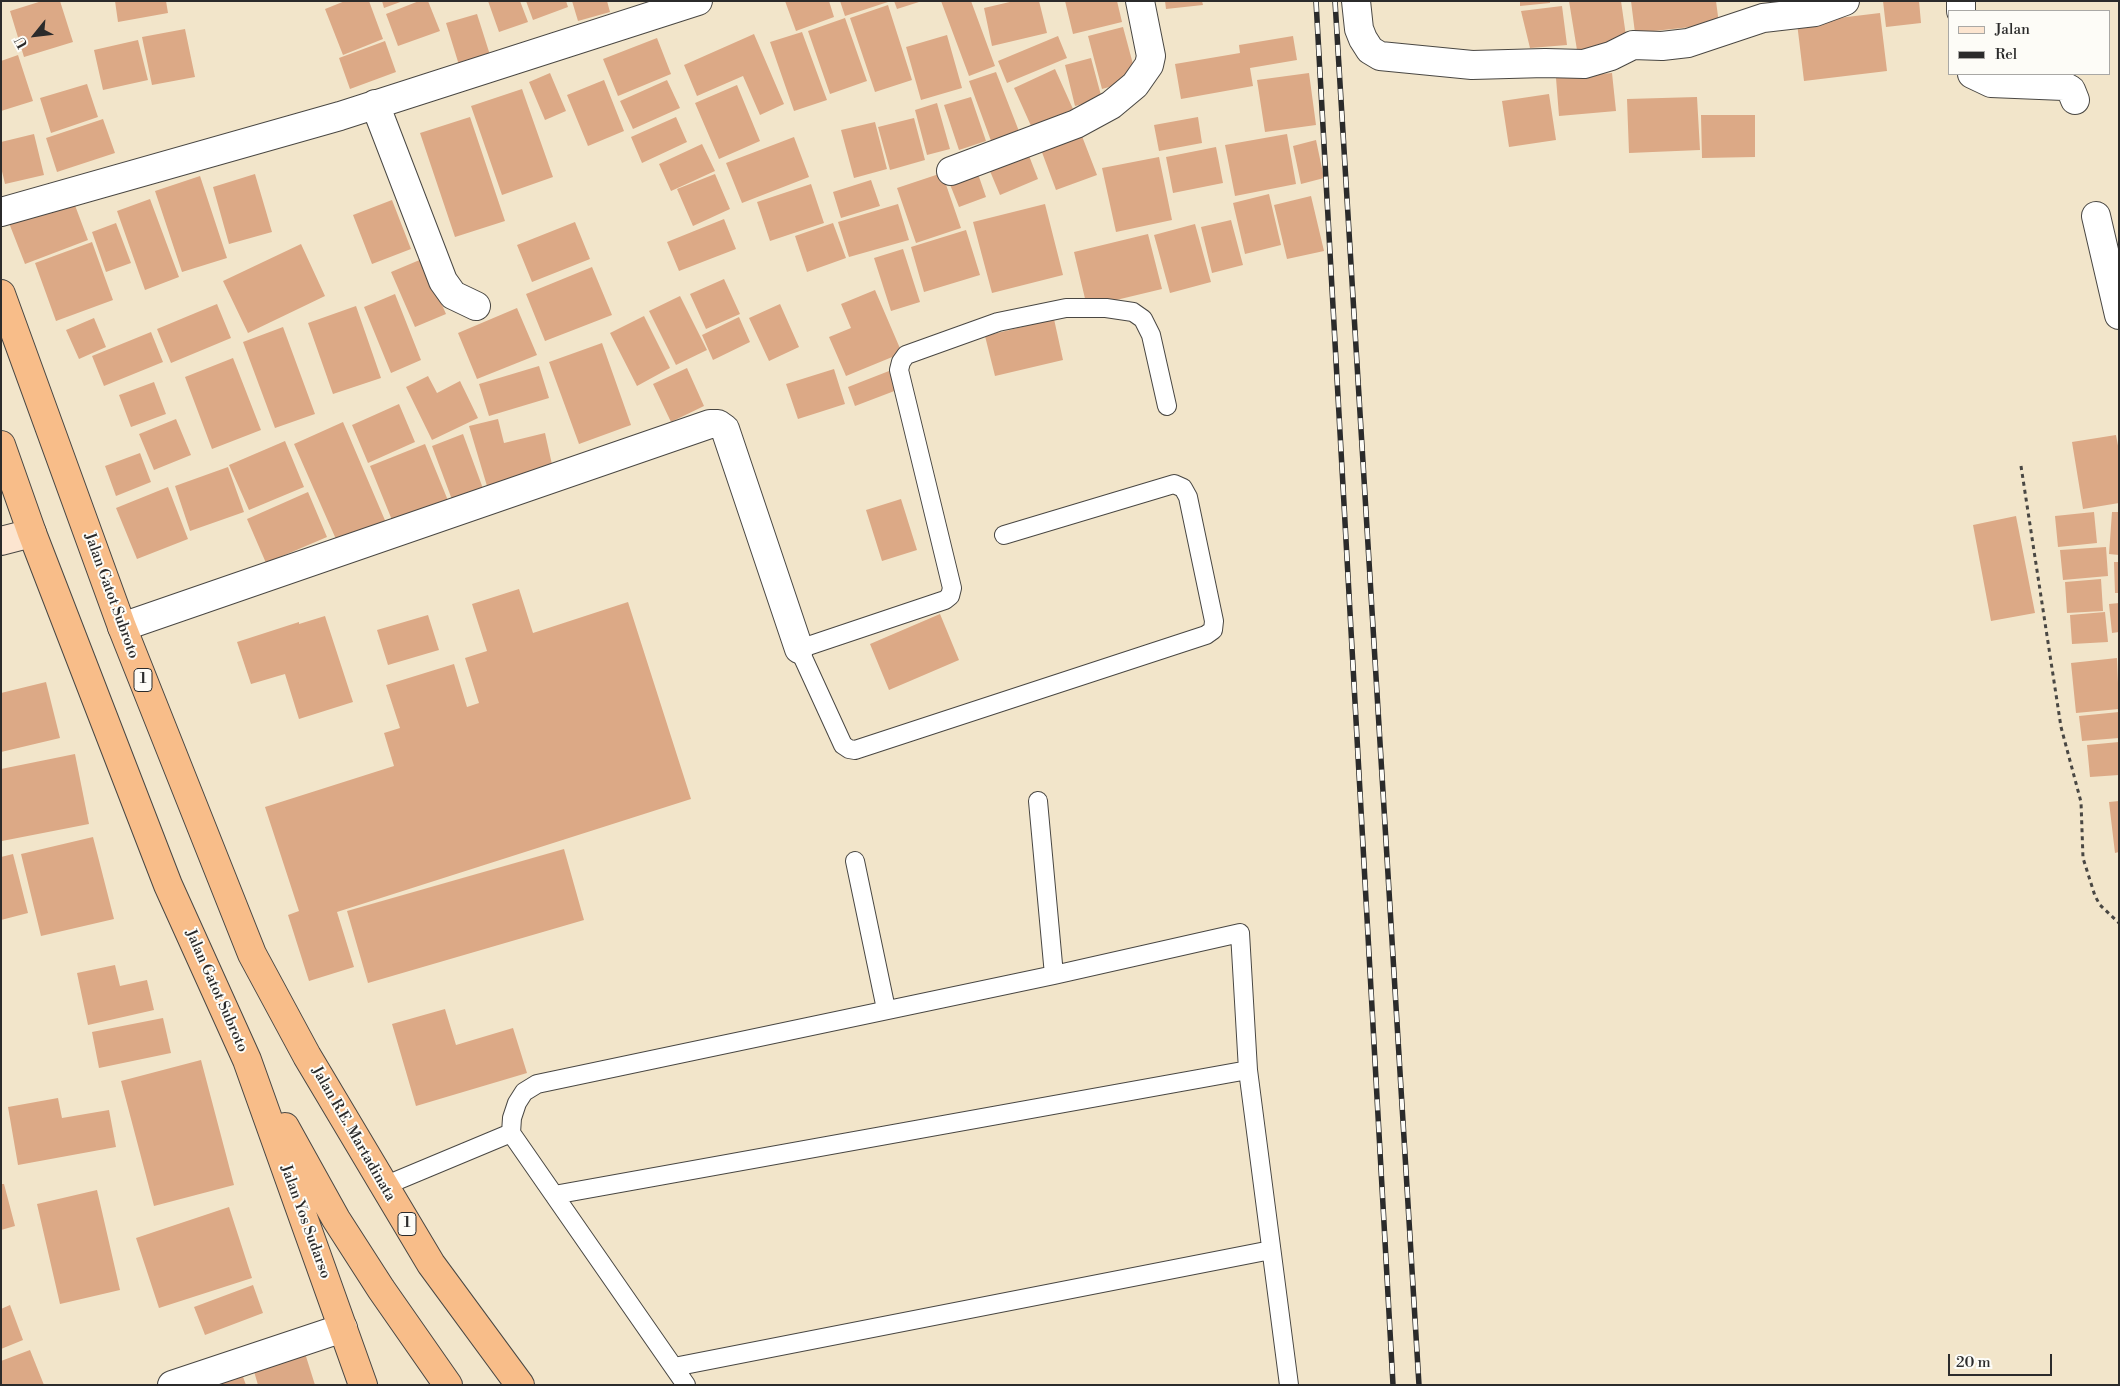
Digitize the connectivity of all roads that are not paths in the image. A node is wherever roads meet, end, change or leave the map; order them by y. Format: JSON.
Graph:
{"nodes":[{"id":1,"x":698,"y":1,"type":"edge"},
{"id":2,"x":1140,"y":1,"type":"edge"},
{"id":3,"x":1356,"y":1,"type":"edge"},
{"id":4,"x":1845,"y":1,"type":"edge"},
{"id":5,"x":1974,"y":75,"type":"edge"},
{"id":6,"x":2076,"y":100,"type":"dead end"},
{"id":7,"x":375,"y":104,"type":"junction"},
{"id":8,"x":951,"y":171,"type":"dead end"},
{"id":9,"x":1,"y":212,"type":"edge"},
{"id":10,"x":2096,"y":216,"type":"dead end"},
{"id":11,"x":1,"y":294,"type":"edge"},
{"id":12,"x":476,"y":306,"type":"dead end"},
{"id":13,"x":2119,"y":315,"type":"edge"},
{"id":14,"x":1167,"y":406,"type":"dead end"},
{"id":15,"x":1,"y":445,"type":"edge"},
{"id":16,"x":32,"y":533,"type":"junction"},
{"id":17,"x":1004,"y":535,"type":"dead end"},
{"id":18,"x":1,"y":541,"type":"edge"},
{"id":19,"x":122,"y":627,"type":"junction"},
{"id":20,"x":799,"y":649,"type":"junction"},
{"id":21,"x":1038,"y":801,"type":"dead end"},
{"id":22,"x":855,"y":861,"type":"dead end"},
{"id":23,"x":1054,"y":975,"type":"junction"},
{"id":24,"x":886,"y":1009,"type":"junction"},
{"id":25,"x":307,"y":1056,"type":"joint"},
{"id":26,"x":247,"y":1060,"type":"junction"},
{"id":27,"x":1248,"y":1070,"type":"junction"},
{"id":28,"x":511,"y":1134,"type":"junction"},
{"id":29,"x":384,"y":1186,"type":"junction"},
{"id":30,"x":554,"y":1195,"type":"junction"},
{"id":31,"x":1272,"y":1250,"type":"junction"},
{"id":32,"x":343,"y":1328,"type":"junction"},
{"id":33,"x":674,"y":1368,"type":"junction"},
{"id":34,"x":172,"y":1385,"type":"edge"},
{"id":35,"x":363,"y":1385,"type":"edge"},
{"id":36,"x":448,"y":1385,"type":"edge"},
{"id":37,"x":520,"y":1385,"type":"edge"},
{"id":38,"x":686,"y":1385,"type":"edge"},
{"id":39,"x":1289,"y":1385,"type":"edge"}],
"edges":[{"from":1,"to":7,"type":"street"},
{"from":2,"to":8,"type":"street"},
{"from":3,"to":4,"type":"street"},
{"from":5,"to":6,"type":"street"},
{"from":7,"to":9,"type":"street"},
{"from":7,"to":12,"type":"street"},
{"from":10,"to":13,"type":"street"},
{"from":11,"to":19,"type":"highway","name":"Jalan Gatot Subroto","number":"1"},
{"from":14,"to":20,"type":"lane"},
{"from":15,"to":16,"type":"highway","name":"Jalan Gatot Subroto"},
{"from":16,"to":18,"type":"main road"},
{"from":16,"to":26,"type":"highway","name":"Jalan Gatot Subroto"},
{"from":17,"to":20,"type":"lane"},
{"from":19,"to":20,"type":"street"},
{"from":19,"to":25,"type":"highway","name":"Jalan Gatot Subroto","number":"1"},
{"from":21,"to":23,"type":"lane"},
{"from":22,"to":24,"type":"lane"},
{"from":23,"to":24,"type":"lane"},
{"from":23,"to":27,"type":"lane"},
{"from":24,"to":28,"type":"lane"},
{"from":25,"to":29,"type":"highway","name":"Jalan R.E. Martadinata","number":"1"},
{"from":26,"to":32,"type":"highway","name":"Jalan Yos Sudarso"},
{"from":26,"to":36,"type":"highway"},
{"from":27,"to":30,"type":"lane"},
{"from":27,"to":31,"type":"lane"},
{"from":28,"to":29,"type":"lane"},
{"from":28,"to":30,"type":"lane"},
{"from":29,"to":37,"type":"highway","name":"Jalan R.E. Martadinata","number":"1"},
{"from":30,"to":33,"type":"lane"},
{"from":31,"to":33,"type":"lane"},
{"from":31,"to":39,"type":"lane"},
{"from":32,"to":34,"type":"street"},
{"from":32,"to":35,"type":"highway","name":"Jalan Yos Sudarso"},
{"from":33,"to":38,"type":"lane"}]}
